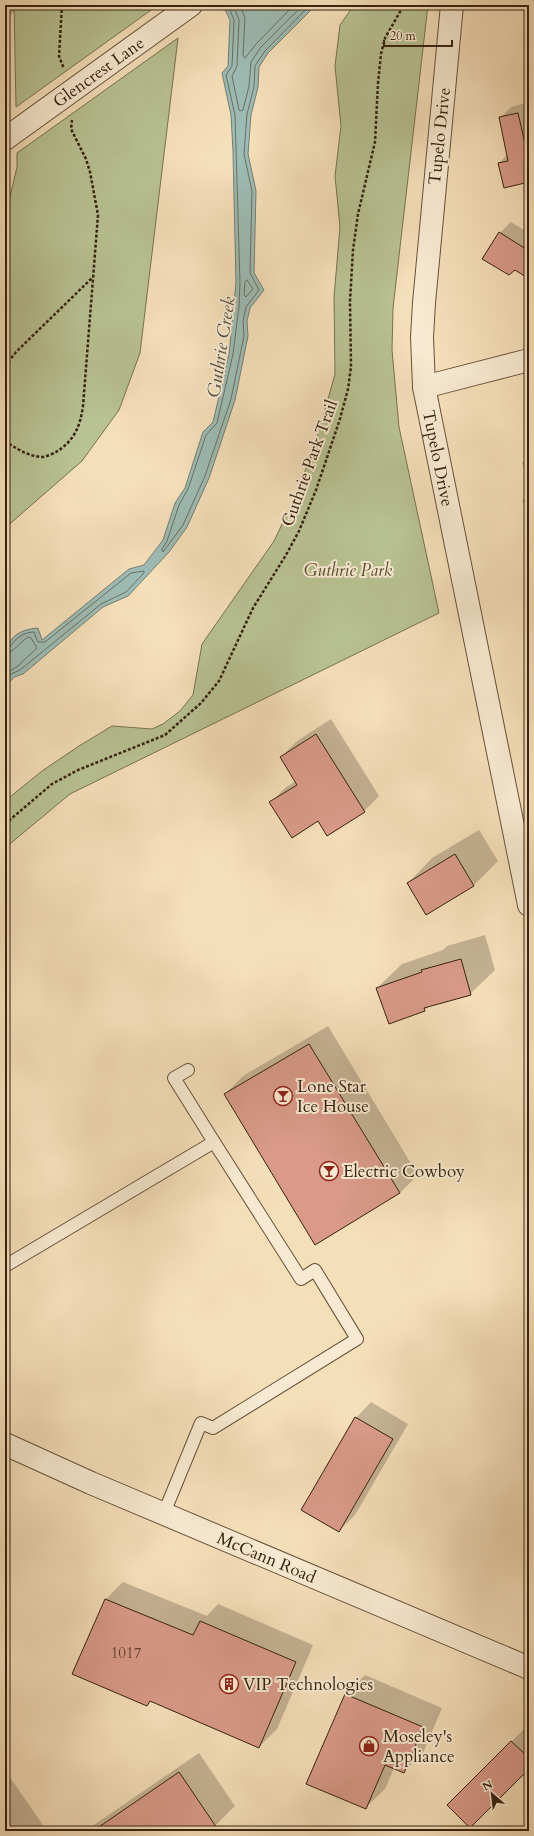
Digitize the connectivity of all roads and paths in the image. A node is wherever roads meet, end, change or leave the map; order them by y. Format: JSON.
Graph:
{"nodes":[{"id":1,"x":62,"y":5,"type":"edge"},
{"id":2,"x":191,"y":5,"type":"edge"},
{"id":3,"x":404,"y":5,"type":"edge"},
{"id":4,"x":452,"y":5,"type":"edge"},
{"id":5,"x":65,"y":70,"type":"dead end"},
{"id":6,"x":72,"y":116,"type":"dead end"},
{"id":7,"x":5,"y":139,"type":"edge"},
{"id":8,"x":92,"y":277,"type":"junction"},
{"id":9,"x":529,"y":360,"type":"edge"},
{"id":10,"x":5,"y":366,"type":"edge"},
{"id":11,"x":424,"y":387,"type":"junction"},
{"id":12,"x":5,"y":441,"type":"edge"},
{"id":13,"x":5,"y":824,"type":"edge"},
{"id":14,"x":529,"y":905,"type":"edge"},
{"id":15,"x":188,"y":1070,"type":"dead end"},
{"id":16,"x":214,"y":1142,"type":"junction"},
{"id":17,"x":5,"y":1266,"type":"edge"},
{"id":18,"x":5,"y":1444,"type":"edge"},
{"id":19,"x":164,"y":1513,"type":"junction"},
{"id":20,"x":529,"y":1668,"type":"edge"}],
"edges":[{"from":1,"to":5,"type":"path"},
{"from":2,"to":7,"type":"street","name":"Glencrest Lane"},
{"from":3,"to":13,"type":"path","name":"Guthrie Park Trail"},
{"from":4,"to":11,"type":"street","name":"Tupelo Drive"},
{"from":6,"to":8,"type":"path"},
{"from":8,"to":10,"type":"path"},
{"from":8,"to":12,"type":"path"},
{"from":9,"to":11,"type":"street"},
{"from":11,"to":14,"type":"street","name":"Tupelo Drive"},
{"from":15,"to":16,"type":"lane"},
{"from":16,"to":17,"type":"lane"},
{"from":16,"to":19,"type":"lane"},
{"from":18,"to":19,"type":"street","name":"McCann Road"},
{"from":19,"to":20,"type":"street","name":"McCann Road"}]}
